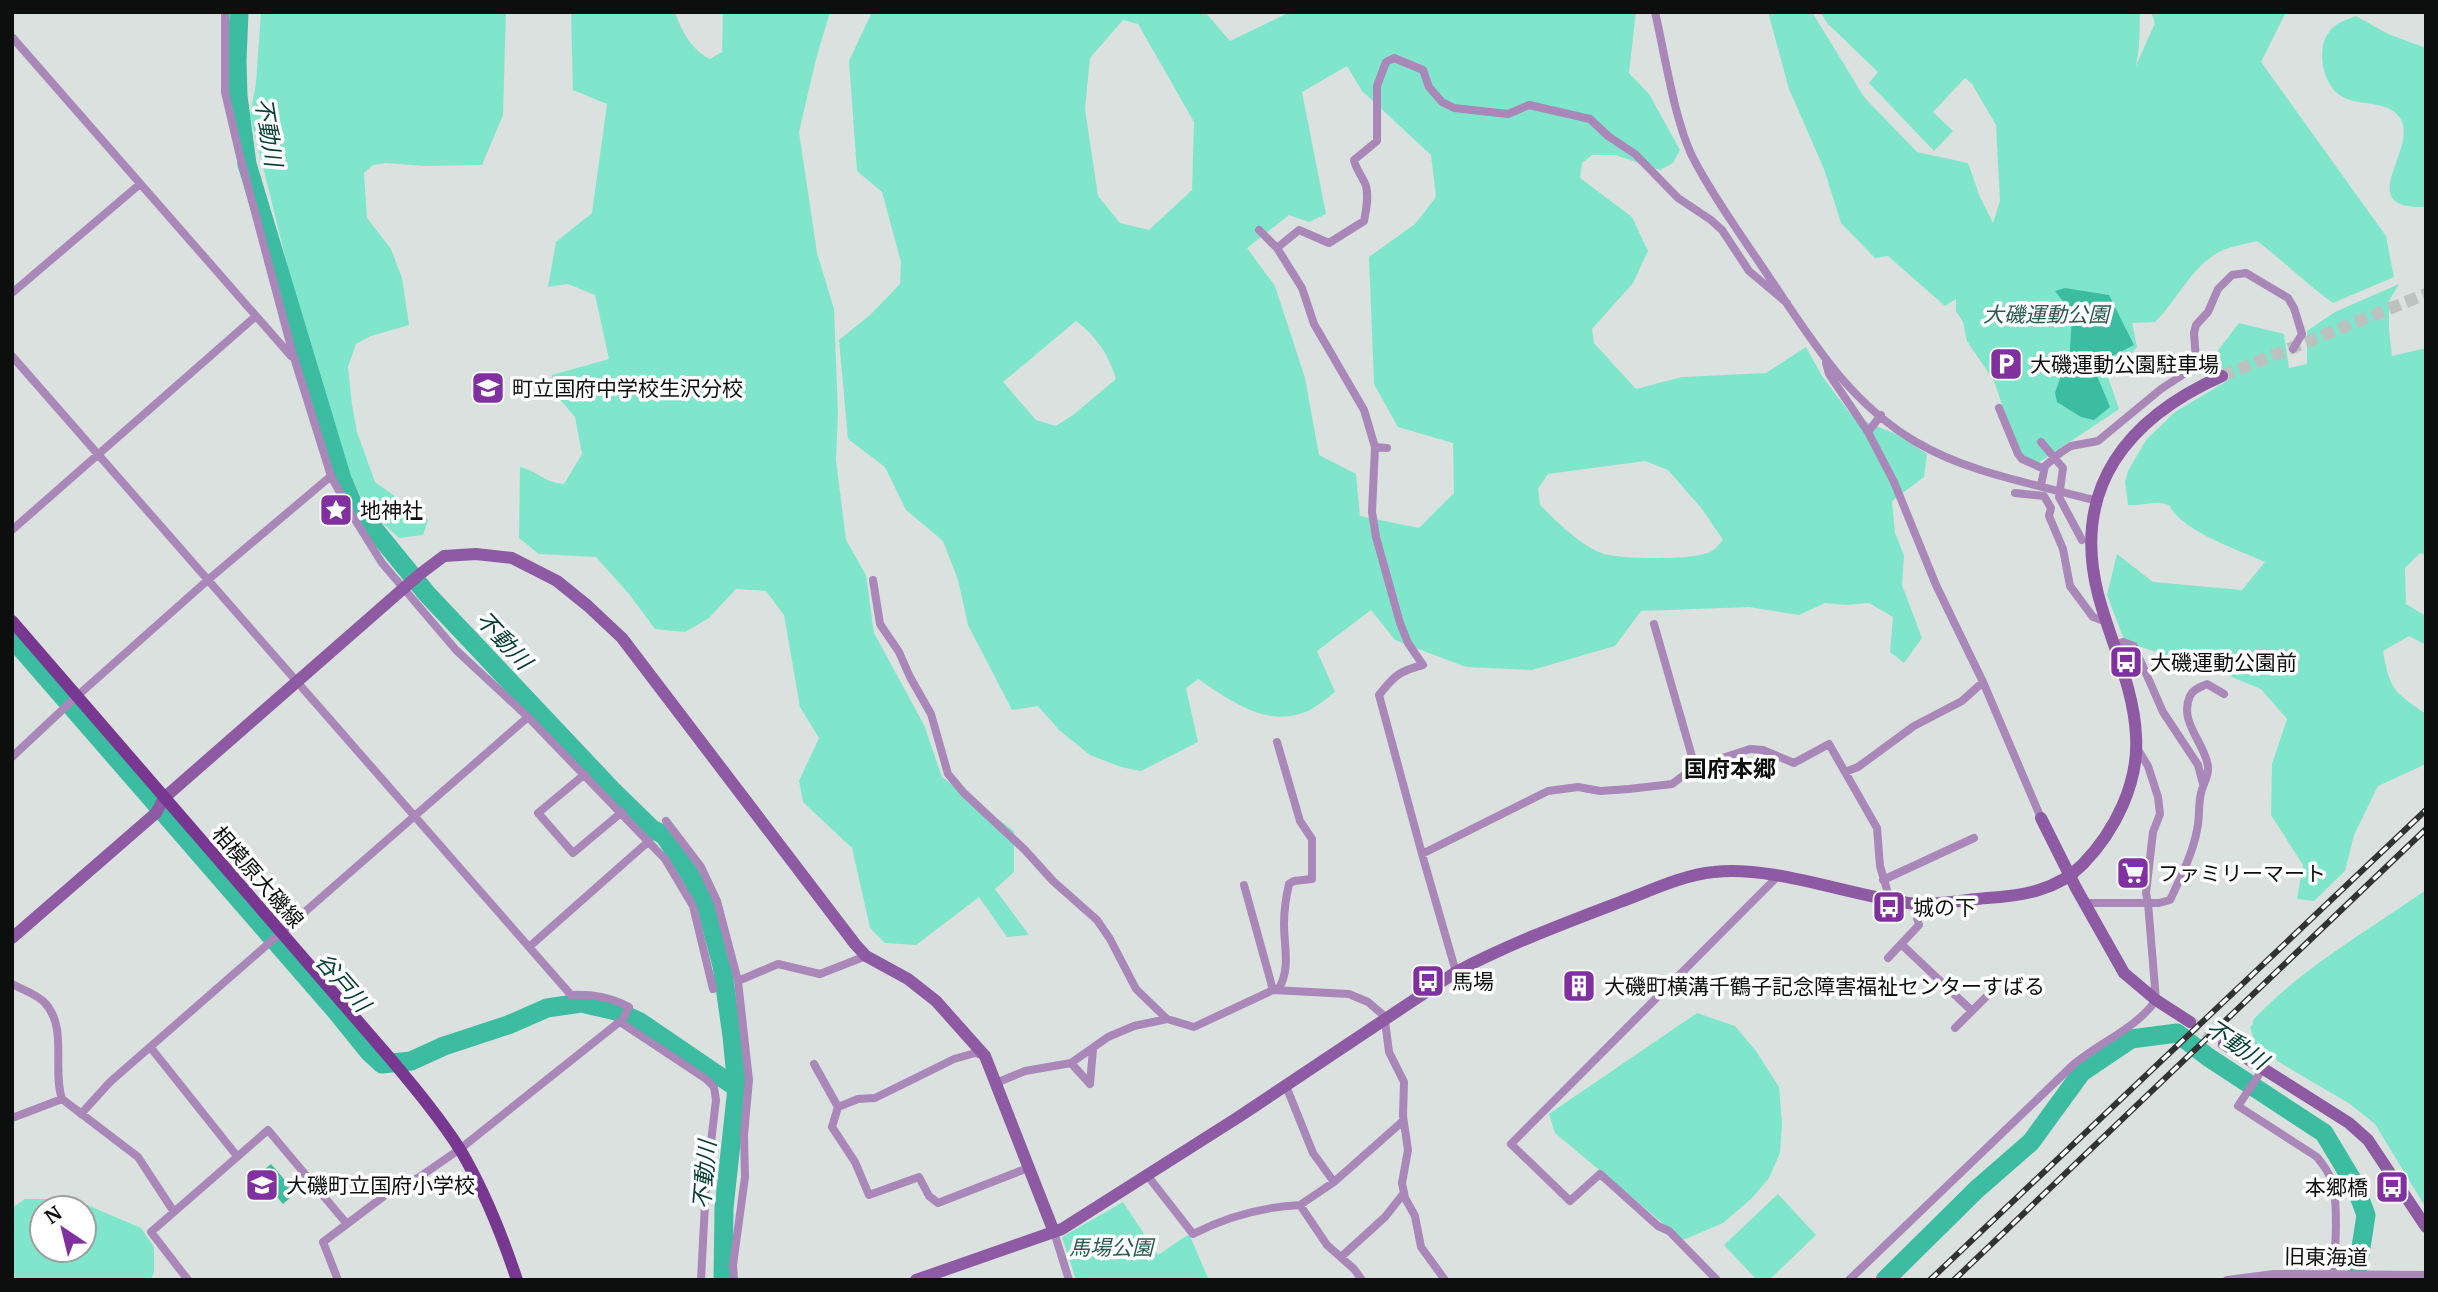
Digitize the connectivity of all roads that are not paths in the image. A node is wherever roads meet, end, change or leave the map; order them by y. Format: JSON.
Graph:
{"nodes":[{"id":1,"x":225,"y":12,"type":"edge"},
{"id":2,"x":1655,"y":12,"type":"edge"},
{"id":3,"x":12,"y":37,"type":"edge"},
{"id":4,"x":140,"y":184,"type":"junction"},
{"id":5,"x":1259,"y":230,"type":"dead end"},
{"id":6,"x":1277,"y":247,"type":"junction"},
{"id":7,"x":12,"y":293,"type":"edge"},
{"id":8,"x":1787,"y":303,"type":"junction"},
{"id":9,"x":257,"y":316,"type":"junction"},
{"id":10,"x":2293,"y":349,"type":"dead end"},
{"id":11,"x":12,"y":356,"type":"edge"},
{"id":12,"x":296,"y":361,"type":"junction"},
{"id":13,"x":1826,"y":361,"type":"junction"},
{"id":14,"x":2222,"y":376,"type":"tunnel mouth"},
{"id":15,"x":1999,"y":408,"type":"dead end"},
{"id":16,"x":1881,"y":415,"type":"junction"},
{"id":17,"x":1868,"y":432,"type":"junction"},
{"id":18,"x":2041,"y":442,"type":"dead end"},
{"id":19,"x":1375,"y":447,"type":"junction"},
{"id":20,"x":1387,"y":447,"type":"dead end"},
{"id":21,"x":99,"y":455,"type":"junction"},
{"id":22,"x":2055,"y":459,"type":"junction"},
{"id":23,"x":2044,"y":469,"type":"junction"},
{"id":24,"x":331,"y":476,"type":"junction"},
{"id":25,"x":2041,"y":485,"type":"junction"},
{"id":26,"x":2059,"y":491,"type":"junction"},
{"id":27,"x":2015,"y":492,"type":"dead end"},
{"id":28,"x":2097,"y":501,"type":"junction"},
{"id":29,"x":12,"y":530,"type":"edge"},
{"id":30,"x":2082,"y":540,"type":"dead end"},
{"id":31,"x":209,"y":579,"type":"junction"},
{"id":32,"x":873,"y":580,"type":"dead end"},
{"id":33,"x":404,"y":588,"type":"junction"},
{"id":34,"x":12,"y":621,"type":"edge"},
{"id":35,"x":2107,"y":622,"type":"junction"},
{"id":36,"x":1654,"y":624,"type":"dead end"},
{"id":37,"x":2114,"y":646,"type":"junction"},
{"id":38,"x":298,"y":681,"type":"junction"},
{"id":39,"x":1983,"y":682,"type":"junction"},
{"id":40,"x":2224,"y":694,"type":"dead end"},
{"id":41,"x":72,"y":701,"type":"junction"},
{"id":42,"x":528,"y":716,"type":"junction"},
{"id":43,"x":1278,"y":742,"type":"dead end"},
{"id":44,"x":2136,"y":746,"type":"junction"},
{"id":45,"x":12,"y":757,"type":"edge"},
{"id":46,"x":1695,"y":767,"type":"junction"},
{"id":47,"x":1845,"y":772,"type":"junction"},
{"id":48,"x":585,"y":775,"type":"junction"},
{"id":49,"x":2203,"y":784,"type":"junction"},
{"id":50,"x":160,"y":804,"type":"junction"},
{"id":51,"x":622,"y":812,"type":"junction"},
{"id":52,"x":415,"y":815,"type":"junction"},
{"id":53,"x":2041,"y":818,"type":"joint"},
{"id":54,"x":666,"y":821,"type":"dead end"},
{"id":55,"x":1974,"y":838,"type":"dead end"},
{"id":56,"x":649,"y":841,"type":"junction"},
{"id":57,"x":1422,"y":855,"type":"junction"},
{"id":58,"x":2070,"y":876,"type":"junction"},
{"id":59,"x":1777,"y":877,"type":"junction"},
{"id":60,"x":1883,"y":880,"type":"junction"},
{"id":61,"x":1244,"y":885,"type":"dead end"},
{"id":62,"x":1890,"y":900,"type":"junction"},
{"id":63,"x":2085,"y":903,"type":"junction"},
{"id":64,"x":2148,"y":903,"type":"junction"},
{"id":65,"x":1913,"y":904,"type":"junction"},
{"id":66,"x":277,"y":937,"type":"junction"},
{"id":67,"x":12,"y":938,"type":"edge"},
{"id":68,"x":1901,"y":943,"type":"junction"},
{"id":69,"x":529,"y":947,"type":"junction"},
{"id":70,"x":866,"y":956,"type":"junction"},
{"id":71,"x":1888,"y":958,"type":"dead end"},
{"id":72,"x":1457,"y":972,"type":"junction"},
{"id":73,"x":738,"y":981,"type":"junction"},
{"id":74,"x":12,"y":984,"type":"edge"},
{"id":75,"x":713,"y":989,"type":"dead end"},
{"id":76,"x":1276,"y":990,"type":"junction"},
{"id":77,"x":1991,"y":992,"type":"dead end"},
{"id":78,"x":2156,"y":1000,"type":"junction"},
{"id":79,"x":1972,"y":1011,"type":"junction"},
{"id":80,"x":1167,"y":1019,"type":"junction"},
{"id":81,"x":1387,"y":1020,"type":"junction"},
{"id":82,"x":621,"y":1021,"type":"junction"},
{"id":83,"x":2190,"y":1022,"type":"tunnel mouth"},
{"id":84,"x":1955,"y":1028,"type":"dead end"},
{"id":85,"x":2224,"y":1044,"type":"tunnel mouth"},
{"id":86,"x":151,"y":1048,"type":"junction"},
{"id":87,"x":1093,"y":1049,"type":"junction"},
{"id":88,"x":985,"y":1056,"type":"junction"},
{"id":89,"x":1071,"y":1063,"type":"junction"},
{"id":90,"x":814,"y":1064,"type":"dead end"},
{"id":91,"x":2261,"y":1072,"type":"junction"},
{"id":92,"x":996,"y":1083,"type":"junction"},
{"id":93,"x":1286,"y":1086,"type":"junction"},
{"id":94,"x":62,"y":1099,"type":"junction"},
{"id":95,"x":838,"y":1107,"type":"junction"},
{"id":96,"x":81,"y":1114,"type":"junction"},
{"id":97,"x":12,"y":1118,"type":"edge"},
{"id":98,"x":1404,"y":1121,"type":"junction"},
{"id":99,"x":460,"y":1149,"type":"junction"},
{"id":100,"x":237,"y":1156,"type":"junction"},
{"id":101,"x":1028,"y":1168,"type":"junction"},
{"id":102,"x":1147,"y":1175,"type":"junction"},
{"id":103,"x":1334,"y":1182,"type":"junction"},
{"id":104,"x":1404,"y":1193,"type":"junction"},
{"id":105,"x":1300,"y":1205,"type":"junction"},
{"id":106,"x":174,"y":1212,"type":"junction"},
{"id":107,"x":347,"y":1224,"type":"junction"},
{"id":108,"x":2426,"y":1227,"type":"edge"},
{"id":109,"x":1054,"y":1232,"type":"junction"},
{"id":110,"x":1340,"y":1257,"type":"junction"},
{"id":111,"x":2426,"y":1275,"type":"edge"},
{"id":112,"x":2334,"y":1276,"type":"edge"},
{"id":113,"x":188,"y":1280,"type":"edge"},
{"id":114,"x":338,"y":1280,"type":"edge"},
{"id":115,"x":517,"y":1280,"type":"edge"},
{"id":116,"x":701,"y":1280,"type":"edge"},
{"id":117,"x":734,"y":1280,"type":"edge"},
{"id":118,"x":916,"y":1280,"type":"edge"},
{"id":119,"x":1069,"y":1280,"type":"edge"},
{"id":120,"x":1362,"y":1280,"type":"edge"},
{"id":121,"x":1445,"y":1280,"type":"edge"},
{"id":122,"x":1717,"y":1280,"type":"edge"},
{"id":123,"x":1849,"y":1280,"type":"edge"},
{"id":124,"x":2227,"y":1280,"type":"edge"}],
"edges":[{"from":1,"to":12,"type":"street"},
{"from":2,"to":8,"type":"street"},
{"from":3,"to":4,"type":"street"},
{"from":4,"to":7,"type":"street"},
{"from":4,"to":9,"type":"street"},
{"from":5,"to":6,"type":"street"},
{"from":6,"to":8,"type":"street"},
{"from":6,"to":19,"type":"street"},
{"from":8,"to":13,"type":"street"},
{"from":9,"to":12,"type":"street"},
{"from":9,"to":21,"type":"street"},
{"from":10,"to":22,"type":"street"},
{"from":11,"to":21,"type":"street"},
{"from":12,"to":24,"type":"street"},
{"from":13,"to":16,"type":"street"},
{"from":13,"to":17,"type":"street"},
{"from":14,"to":28,"type":"street"},
{"from":15,"to":23,"type":"street"},
{"from":16,"to":17,"type":"street"},
{"from":16,"to":25,"type":"street"},
{"from":17,"to":39,"type":"street"},
{"from":18,"to":22,"type":"street"},
{"from":19,"to":20,"type":"street"},
{"from":19,"to":57,"type":"street"},
{"from":21,"to":29,"type":"street"},
{"from":21,"to":31,"type":"street"},
{"from":22,"to":23,"type":"street"},
{"from":22,"to":26,"type":"street"},
{"from":23,"to":25,"type":"street"},
{"from":24,"to":31,"type":"street"},
{"from":24,"to":33,"type":"street"},
{"from":25,"to":26,"type":"street"},
{"from":26,"to":28,"type":"street"},
{"from":26,"to":30,"type":"street"},
{"from":27,"to":35,"type":"street"},
{"from":28,"to":35,"type":"street"},
{"from":31,"to":38,"type":"street"},
{"from":31,"to":41,"type":"street"},
{"from":32,"to":80,"type":"street"},
{"from":33,"to":38,"type":"street"},
{"from":33,"to":42,"type":"street"},
{"from":33,"to":70,"type":"street"},
{"from":34,"to":41,"type":"main road","name":"相模原大磯線"},
{"from":35,"to":37,"type":"street"},
{"from":36,"to":46,"type":"street"},
{"from":37,"to":44,"type":"street"},
{"from":37,"to":49,"type":"street"},
{"from":38,"to":50,"type":"street"},
{"from":38,"to":52,"type":"street"},
{"from":39,"to":47,"type":"street"},
{"from":39,"to":53,"type":"street"},
{"from":40,"to":49,"type":"street"},
{"from":41,"to":45,"type":"street"},
{"from":41,"to":50,"type":"main road","name":"相模原大磯線"},
{"from":42,"to":48,"type":"street"},
{"from":42,"to":52,"type":"street"},
{"from":43,"to":76,"type":"street"},
{"from":44,"to":58,"type":"street"},
{"from":44,"to":64,"type":"street"},
{"from":46,"to":47,"type":"street"},
{"from":46,"to":57,"type":"street"},
{"from":47,"to":60,"type":"street"},
{"from":48,"to":51,"type":"street"},
{"from":48,"to":51,"type":"street"},
{"from":49,"to":64,"type":"street"},
{"from":50,"to":66,"type":"main road","name":"相模原大磯線"},
{"from":50,"to":67,"type":"street"},
{"from":51,"to":56,"type":"street"},
{"from":52,"to":66,"type":"street"},
{"from":52,"to":69,"type":"street"},
{"from":53,"to":58,"type":"street"},
{"from":54,"to":73,"type":"street"},
{"from":55,"to":60,"type":"street"},
{"from":56,"to":69,"type":"street"},
{"from":56,"to":75,"type":"street"},
{"from":57,"to":72,"type":"street"},
{"from":58,"to":63,"type":"street"},
{"from":58,"to":65,"type":"street"},
{"from":59,"to":62,"type":"street"},
{"from":59,"to":72,"type":"street"},
{"from":59,"to":122,"type":"street"},
{"from":60,"to":62,"type":"street"},
{"from":61,"to":76,"type":"street"},
{"from":62,"to":65,"type":"street"},
{"from":63,"to":64,"type":"street"},
{"from":63,"to":78,"type":"street"},
{"from":64,"to":78,"type":"street"},
{"from":65,"to":68,"type":"street"},
{"from":66,"to":86,"type":"street"},
{"from":66,"to":99,"type":"main road","name":"相模原大磯線"},
{"from":68,"to":71,"type":"street"},
{"from":68,"to":79,"type":"street"},
{"from":69,"to":82,"type":"street"},
{"from":70,"to":73,"type":"street"},
{"from":70,"to":88,"type":"street"},
{"from":72,"to":81,"type":"street"},
{"from":73,"to":117,"type":"street"},
{"from":74,"to":94,"type":"street"},
{"from":76,"to":80,"type":"street"},
{"from":76,"to":81,"type":"street"},
{"from":77,"to":79,"type":"street"},
{"from":78,"to":83,"type":"street"},
{"from":78,"to":123,"type":"street"},
{"from":79,"to":84,"type":"street"},
{"from":80,"to":87,"type":"street"},
{"from":81,"to":93,"type":"street"},
{"from":81,"to":98,"type":"street"},
{"from":82,"to":99,"type":"street"},
{"from":82,"to":116,"type":"street"},
{"from":85,"to":91,"type":"street"},
{"from":86,"to":96,"type":"street"},
{"from":86,"to":100,"type":"street"},
{"from":87,"to":89,"type":"street"},
{"from":87,"to":89,"type":"street"},
{"from":88,"to":92,"type":"street"},
{"from":88,"to":95,"type":"street"},
{"from":89,"to":92,"type":"street"},
{"from":90,"to":95,"type":"street"},
{"from":91,"to":108,"type":"street"},
{"from":91,"to":112,"type":"street"},
{"from":92,"to":101,"type":"street"},
{"from":93,"to":102,"type":"street"},
{"from":93,"to":103,"type":"street"},
{"from":94,"to":96,"type":"street"},
{"from":94,"to":97,"type":"street"},
{"from":95,"to":101,"type":"street"},
{"from":96,"to":106,"type":"street"},
{"from":98,"to":103,"type":"street"},
{"from":98,"to":104,"type":"street"},
{"from":99,"to":107,"type":"street"},
{"from":99,"to":115,"type":"main road","name":"相模原大磯線"},
{"from":100,"to":106,"type":"street"},
{"from":100,"to":107,"type":"street"},
{"from":101,"to":109,"type":"street"},
{"from":102,"to":105,"type":"street"},
{"from":102,"to":109,"type":"street"},
{"from":103,"to":105,"type":"street"},
{"from":104,"to":110,"type":"street"},
{"from":104,"to":121,"type":"street"},
{"from":105,"to":110,"type":"street"},
{"from":106,"to":113,"type":"street"},
{"from":107,"to":114,"type":"street"},
{"from":109,"to":118,"type":"street"},
{"from":109,"to":119,"type":"street"},
{"from":110,"to":120,"type":"street"},
{"from":111,"to":112,"type":"street","name":"旧東海道"},
{"from":112,"to":124,"type":"street","name":"旧東海道"}]}
